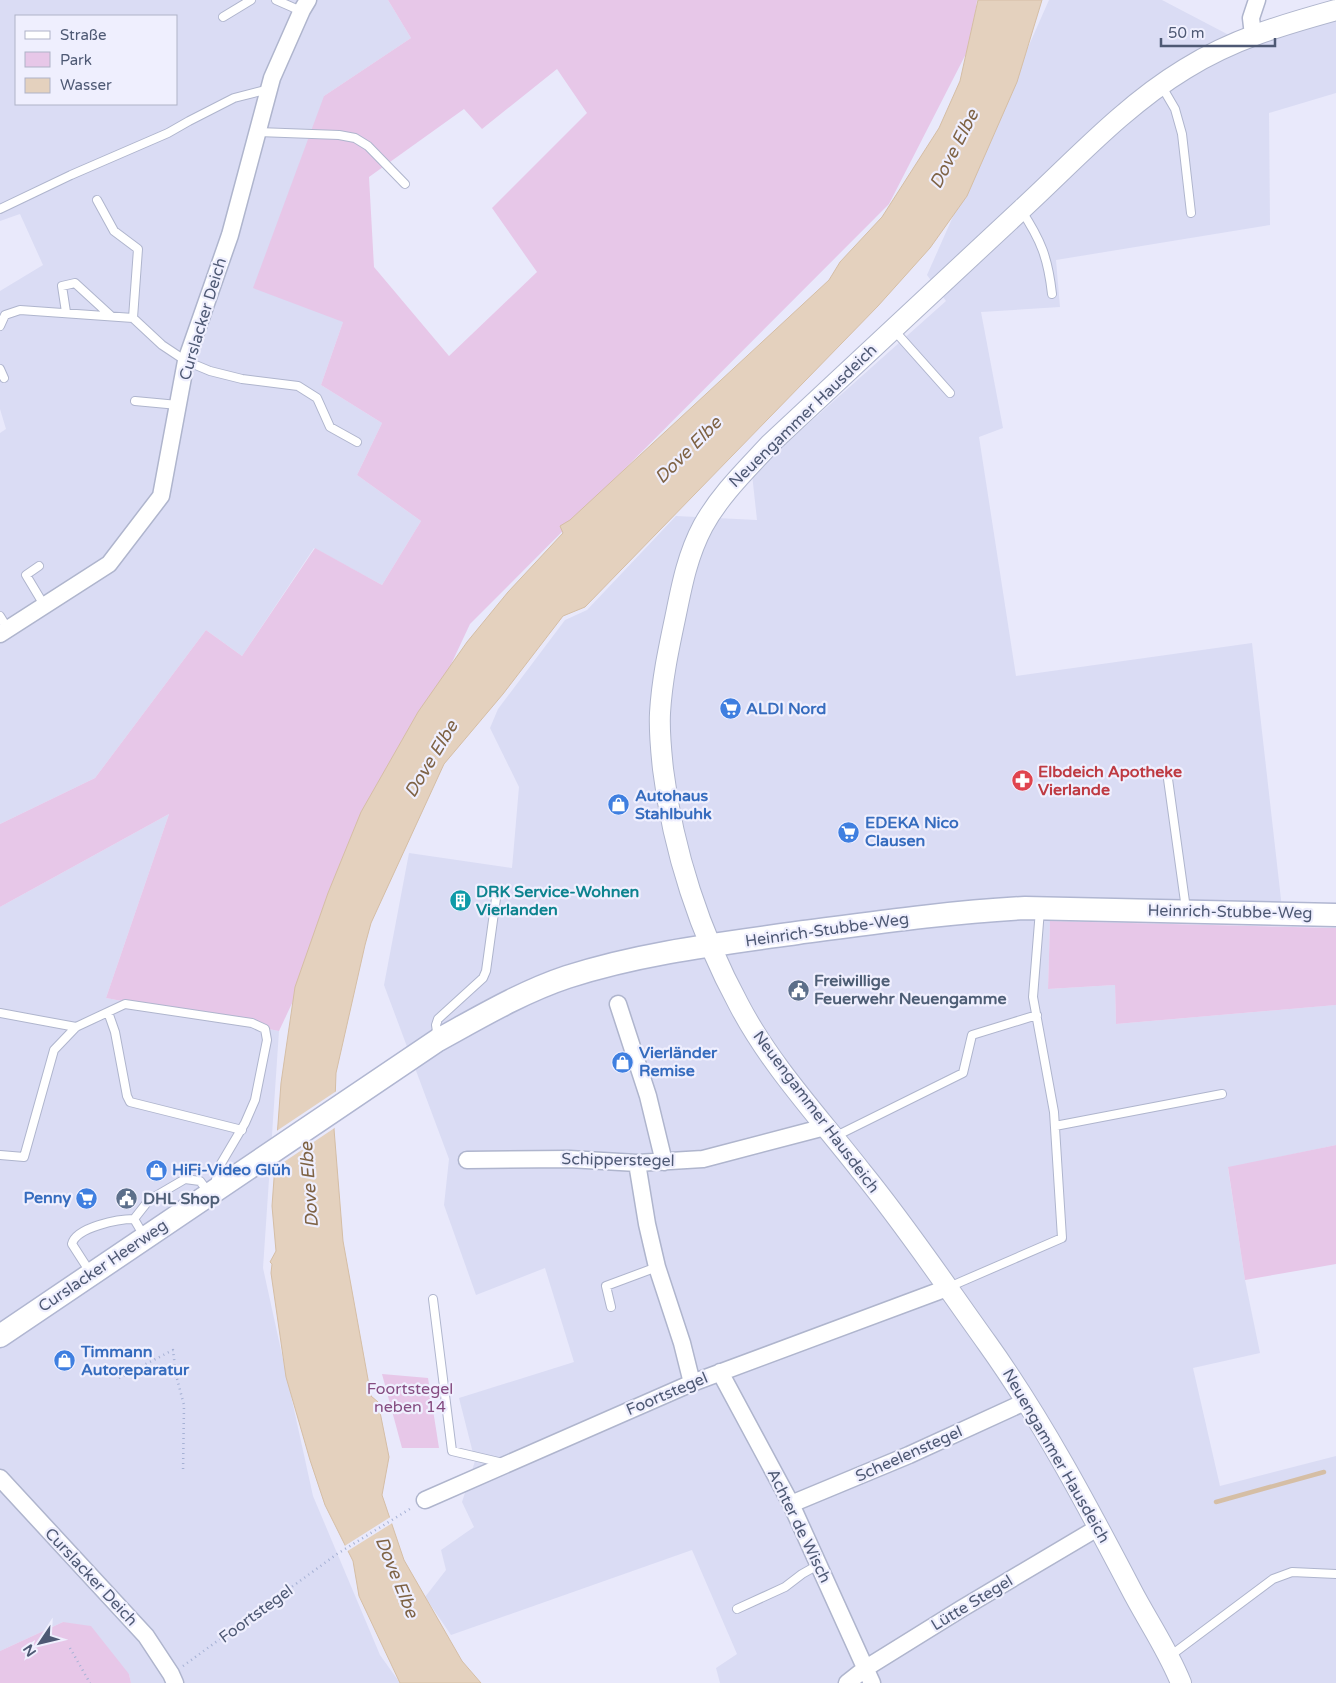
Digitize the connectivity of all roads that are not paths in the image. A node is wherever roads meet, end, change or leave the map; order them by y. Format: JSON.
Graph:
{"nodes":[{"id":1,"x":251,"y":0,"type":"edge"},
{"id":2,"x":276,"y":0,"type":"edge"},
{"id":3,"x":1257,"y":0,"type":"edge"},
{"id":4,"x":304,"y":6,"type":"edge"},
{"id":5,"x":1336,"y":10,"type":"edge"},
{"id":6,"x":223,"y":17,"type":"dead end"},
{"id":7,"x":1253,"y":35,"type":"junction"},
{"id":8,"x":1161,"y":84,"type":"junction"},
{"id":9,"x":269,"y":89,"type":"junction"},
{"id":10,"x":258,"y":132,"type":"junction"},
{"id":11,"x":406,"y":184,"type":"dead end"},
{"id":12,"x":96,"y":200,"type":"dead end"},
{"id":13,"x":0,"y":209,"type":"edge"},
{"id":14,"x":1021,"y":210,"type":"junction"},
{"id":15,"x":1190,"y":213,"type":"dead end"},
{"id":16,"x":1052,"y":294,"type":"dead end"},
{"id":17,"x":66,"y":312,"type":"junction"},
{"id":18,"x":111,"y":316,"type":"junction"},
{"id":19,"x":133,"y":318,"type":"junction"},
{"id":20,"x":0,"y":326,"type":"edge"},
{"id":21,"x":893,"y":329,"type":"junction"},
{"id":22,"x":186,"y":362,"type":"junction"},
{"id":23,"x":0,"y":369,"type":"edge"},
{"id":24,"x":4,"y":378,"type":"dead end"},
{"id":25,"x":950,"y":393,"type":"dead end"},
{"id":26,"x":135,"y":401,"type":"dead end"},
{"id":27,"x":178,"y":405,"type":"junction"},
{"id":28,"x":357,"y":442,"type":"dead end"},
{"id":29,"x":38,"y":566,"type":"dead end"},
{"id":30,"x":44,"y":605,"type":"junction"},
{"id":31,"x":3,"y":626,"type":"edge"},
{"id":32,"x":1168,"y":779,"type":"dead end"},
{"id":33,"x":497,"y":891,"type":"dead end"},
{"id":34,"x":1040,"y":908,"type":"junction"},
{"id":35,"x":1187,"y":911,"type":"junction"},
{"id":36,"x":1336,"y":915,"type":"edge"},
{"id":37,"x":711,"y":946,"type":"junction"},
{"id":38,"x":618,"y":1004,"type":"dead end"},
{"id":39,"x":108,"y":1012,"type":"junction"},
{"id":40,"x":0,"y":1013,"type":"edge"},
{"id":41,"x":1037,"y":1016,"type":"junction"},
{"id":42,"x":76,"y":1027,"type":"junction"},
{"id":43,"x":438,"y":1040,"type":"junction"},
{"id":44,"x":1222,"y":1094,"type":"dead end"},
{"id":45,"x":1055,"y":1126,"type":"junction"},
{"id":46,"x":242,"y":1130,"type":"junction"},
{"id":47,"x":829,"y":1132,"type":"junction"},
{"id":48,"x":0,"y":1156,"type":"edge"},
{"id":49,"x":467,"y":1160,"type":"dead end"},
{"id":50,"x":664,"y":1162,"type":"junction"},
{"id":51,"x":255,"y":1163,"type":"joint"},
{"id":52,"x":637,"y":1163,"type":"junction"},
{"id":53,"x":211,"y":1192,"type":"junction"},
{"id":54,"x":140,"y":1228,"type":"junction"},
{"id":55,"x":657,"y":1267,"type":"junction"},
{"id":56,"x":91,"y":1274,"type":"junction"},
{"id":57,"x":947,"y":1288,"type":"junction"},
{"id":58,"x":433,"y":1299,"type":"dead end"},
{"id":59,"x":611,"y":1307,"type":"dead end"},
{"id":60,"x":0,"y":1336,"type":"edge"},
{"id":61,"x":720,"y":1372,"type":"junction"},
{"id":62,"x":692,"y":1383,"type":"junction"},
{"id":63,"x":1027,"y":1401,"type":"junction"},
{"id":64,"x":506,"y":1463,"type":"junction"},
{"id":65,"x":0,"y":1478,"type":"edge"},
{"id":66,"x":424,"y":1500,"type":"road end"},
{"id":67,"x":791,"y":1504,"type":"junction"},
{"id":68,"x":1098,"y":1527,"type":"junction"},
{"id":69,"x":818,"y":1565,"type":"junction"},
{"id":70,"x":1336,"y":1574,"type":"edge"},
{"id":71,"x":736,"y":1609,"type":"dead end"},
{"id":72,"x":1169,"y":1657,"type":"junction"},
{"id":73,"x":869,"y":1676,"type":"edge"},
{"id":74,"x":173,"y":1678,"type":"edge"},
{"id":75,"x":847,"y":1683,"type":"edge"},
{"id":76,"x":1181,"y":1683,"type":"edge"}],
"edges":[{"from":1,"to":6,"type":"lane"},
{"from":2,"to":4,"type":"lane"},
{"from":3,"to":7,"type":"street"},
{"from":4,"to":9,"type":"street","name":"Curslacker Deich"},
{"from":5,"to":7,"type":"street","name":"Neuengammer Hausdeich"},
{"from":7,"to":8,"type":"street","name":"Neuengammer Hausdeich"},
{"from":8,"to":14,"type":"street","name":"Neuengammer Hausdeich"},
{"from":8,"to":15,"type":"lane"},
{"from":9,"to":10,"type":"street","name":"Curslacker Deich"},
{"from":9,"to":13,"type":"lane"},
{"from":10,"to":11,"type":"lane"},
{"from":10,"to":22,"type":"street","name":"Curslacker Deich"},
{"from":12,"to":19,"type":"lane"},
{"from":14,"to":16,"type":"lane"},
{"from":14,"to":21,"type":"street","name":"Neuengammer Hausdeich"},
{"from":17,"to":18,"type":"lane"},
{"from":17,"to":18,"type":"lane"},
{"from":17,"to":20,"type":"lane"},
{"from":18,"to":19,"type":"lane"},
{"from":19,"to":22,"type":"lane"},
{"from":21,"to":25,"type":"lane"},
{"from":21,"to":37,"type":"street","name":"Neuengammer Hausdeich"},
{"from":22,"to":27,"type":"street","name":"Curslacker Deich"},
{"from":22,"to":28,"type":"lane"},
{"from":23,"to":24,"type":"lane"},
{"from":26,"to":27,"type":"lane"},
{"from":27,"to":30,"type":"street","name":"Curslacker Deich"},
{"from":29,"to":30,"type":"lane"},
{"from":30,"to":31,"type":"street","name":"Curslacker Deich"},
{"from":32,"to":35,"type":"lane"},
{"from":33,"to":43,"type":"lane"},
{"from":34,"to":35,"type":"main road","name":"Heinrich-Stubbe-Weg"},
{"from":34,"to":37,"type":"main road","name":"Heinrich-Stubbe-Weg"},
{"from":34,"to":41,"type":"lane"},
{"from":35,"to":36,"type":"main road","name":"Heinrich-Stubbe-Weg"},
{"from":37,"to":43,"type":"main road","name":"Heinrich-Stubbe-Weg"},
{"from":37,"to":47,"type":"street","name":"Neuengammer Hausdeich"},
{"from":38,"to":50,"type":"street"},
{"from":39,"to":42,"type":"lane"},
{"from":39,"to":46,"type":"lane"},
{"from":39,"to":46,"type":"lane"},
{"from":40,"to":42,"type":"lane"},
{"from":41,"to":45,"type":"lane"},
{"from":41,"to":47,"type":"lane"},
{"from":42,"to":48,"type":"lane"},
{"from":43,"to":51,"type":"main road","name":"Heinrich-Stubbe-Weg"},
{"from":44,"to":45,"type":"lane"},
{"from":45,"to":57,"type":"lane"},
{"from":46,"to":53,"type":"lane"},
{"from":47,"to":50,"type":"street","name":"Schipperstegel"},
{"from":47,"to":57,"type":"street","name":"Neuengammer Hausdeich"},
{"from":49,"to":52,"type":"street","name":"Schipperstegel"},
{"from":50,"to":52,"type":"street","name":"Schipperstegel"},
{"from":51,"to":53,"type":"main road","name":"Curslacker Heerweg"},
{"from":52,"to":55,"type":"street"},
{"from":53,"to":54,"type":"main road","name":"Curslacker Heerweg"},
{"from":54,"to":56,"type":"main road","name":"Curslacker Heerweg"},
{"from":54,"to":56,"type":"lane"},
{"from":55,"to":59,"type":"lane"},
{"from":55,"to":62,"type":"street"},
{"from":56,"to":60,"type":"main road","name":"Curslacker Heerweg"},
{"from":57,"to":61,"type":"street","name":"Foortstegel"},
{"from":57,"to":63,"type":"street","name":"Neuengammer Hausdeich"},
{"from":58,"to":64,"type":"lane"},
{"from":61,"to":62,"type":"street","name":"Foortstegel"},
{"from":61,"to":67,"type":"street","name":"Achter de Wisch"},
{"from":62,"to":64,"type":"street","name":"Foortstegel"},
{"from":63,"to":67,"type":"street","name":"Scheelenstegel"},
{"from":63,"to":68,"type":"street","name":"Neuengammer Hausdeich"},
{"from":64,"to":66,"type":"street","name":"Foortstegel"},
{"from":65,"to":74,"type":"street","name":"Curslacker Deich"},
{"from":67,"to":69,"type":"street","name":"Achter de Wisch"},
{"from":68,"to":72,"type":"street","name":"Neuengammer Hausdeich"},
{"from":68,"to":73,"type":"street","name":"Lütte Stegel"},
{"from":69,"to":71,"type":"lane"},
{"from":69,"to":73,"type":"street","name":"Achter de Wisch"},
{"from":70,"to":72,"type":"lane"},
{"from":72,"to":76,"type":"street","name":"Neuengammer Hausdeich"},
{"from":73,"to":75,"type":"street","name":"Lütte Stegel"}]}
